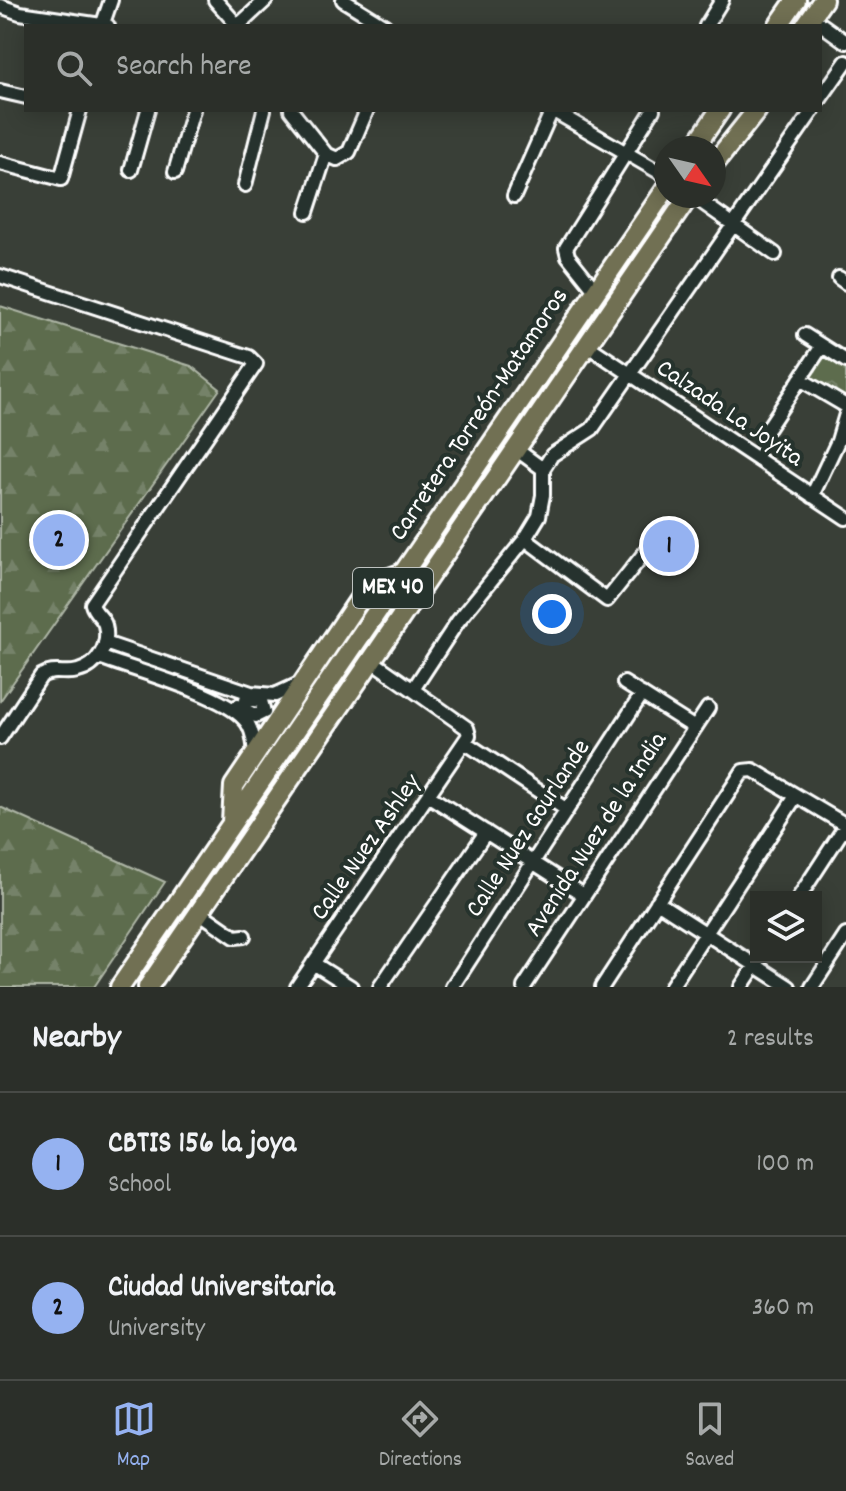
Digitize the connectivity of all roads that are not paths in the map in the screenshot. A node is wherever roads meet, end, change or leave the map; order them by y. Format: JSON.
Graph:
{"nodes":[{"id":1,"x":111,"y":0,"type":"edge"},
{"id":2,"x":215,"y":0,"type":"edge"},
{"id":3,"x":266,"y":0,"type":"edge"},
{"id":4,"x":343,"y":0,"type":"edge"},
{"id":5,"x":722,"y":0,"type":"edge"},
{"id":6,"x":823,"y":0,"type":"edge"},
{"id":7,"x":832,"y":0,"type":"edge"},
{"id":8,"x":793,"y":1,"type":"edge"},
{"id":9,"x":0,"y":6,"type":"edge"},
{"id":10,"x":91,"y":24,"type":"edge"},
{"id":11,"x":105,"y":24,"type":"edge"},
{"id":12,"x":236,"y":24,"type":"edge"},
{"id":13,"x":240,"y":24,"type":"edge"},
{"id":14,"x":382,"y":24,"type":"edge"},
{"id":15,"x":707,"y":24,"type":"edge"},
{"id":16,"x":779,"y":24,"type":"edge"},
{"id":17,"x":812,"y":24,"type":"edge"},
{"id":18,"x":813,"y":24,"type":"edge"},
{"id":19,"x":822,"y":30,"type":"edge"},
{"id":20,"x":846,"y":42,"type":"edge"},
{"id":21,"x":846,"y":62,"type":"edge"},
{"id":22,"x":0,"y":91,"type":"edge"},
{"id":23,"x":822,"y":96,"type":"edge"},
{"id":24,"x":24,"y":97,"type":"edge"},
{"id":25,"x":79,"y":112,"type":"edge"},
{"id":26,"x":147,"y":112,"type":"edge"},
{"id":27,"x":192,"y":112,"type":"edge"},
{"id":28,"x":263,"y":112,"type":"edge"},
{"id":29,"x":293,"y":112,"type":"edge"},
{"id":30,"x":366,"y":112,"type":"edge"},
{"id":31,"x":551,"y":112,"type":"edge"},
{"id":32,"x":555,"y":112,"type":"edge"},
{"id":33,"x":652,"y":112,"type":"edge"},
{"id":34,"x":719,"y":112,"type":"edge"},
{"id":35,"x":746,"y":112,"type":"edge"},
{"id":36,"x":755,"y":112,"type":"edge"},
{"id":37,"x":812,"y":112,"type":"edge"},
{"id":38,"x":702,"y":136,"type":"edge"},
{"id":39,"x":726,"y":143,"type":"edge"},
{"id":40,"x":726,"y":147,"type":"edge"},
{"id":41,"x":626,"y":153,"type":"junction"},
{"id":42,"x":326,"y":154,"type":"junction"},
{"id":43,"x":0,"y":163,"type":"edge"},
{"id":44,"x":654,"y":169,"type":"edge"},
{"id":45,"x":131,"y":170,"type":"dead end"},
{"id":46,"x":175,"y":172,"type":"dead end"},
{"id":47,"x":245,"y":185,"type":"dead end"},
{"id":48,"x":514,"y":196,"type":"dead end"},
{"id":49,"x":654,"y":206,"type":"edge"},
{"id":50,"x":658,"y":208,"type":"edge"},
{"id":51,"x":683,"y":208,"type":"edge"},
{"id":52,"x":709,"y":208,"type":"edge"},
{"id":53,"x":307,"y":212,"type":"dead end"},
{"id":54,"x":734,"y":225,"type":"junction"},
{"id":55,"x":775,"y":254,"type":"dead end"},
{"id":56,"x":0,"y":276,"type":"edge"},
{"id":57,"x":596,"y":291,"type":"junction"},
{"id":58,"x":805,"y":335,"type":"dead end"},
{"id":59,"x":588,"y":346,"type":"junction"},
{"id":60,"x":819,"y":349,"type":"junction"},
{"id":61,"x":846,"y":361,"type":"edge"},
{"id":62,"x":631,"y":375,"type":"junction"},
{"id":63,"x":800,"y":379,"type":"junction"},
{"id":64,"x":846,"y":406,"type":"edge"},
{"id":65,"x":846,"y":414,"type":"edge"},
{"id":66,"x":768,"y":428,"type":"dead end"},
{"id":67,"x":842,"y":443,"type":"edge"},
{"id":68,"x":517,"y":450,"type":"junction"},
{"id":69,"x":543,"y":469,"type":"junction"},
{"id":70,"x":812,"y":496,"type":"junction"},
{"id":71,"x":846,"y":518,"type":"edge"},
{"id":72,"x":525,"y":539,"type":"junction"},
{"id":73,"x":646,"y":551,"type":"dead end"},
{"id":74,"x":403,"y":573,"type":"junction"},
{"id":75,"x":105,"y":643,"type":"junction"},
{"id":76,"x":99,"y":657,"type":"junction"},
{"id":77,"x":372,"y":661,"type":"junction"},
{"id":78,"x":306,"y":679,"type":"junction"},
{"id":79,"x":624,"y":683,"type":"dead end"},
{"id":80,"x":231,"y":686,"type":"junction"},
{"id":81,"x":414,"y":688,"type":"junction"},
{"id":82,"x":642,"y":694,"type":"junction"},
{"id":83,"x":227,"y":705,"type":"junction"},
{"id":84,"x":708,"y":708,"type":"dead end"},
{"id":85,"x":695,"y":728,"type":"junction"},
{"id":86,"x":0,"y":738,"type":"edge"},
{"id":87,"x":468,"y":738,"type":"junction"},
{"id":88,"x":255,"y":756,"type":"junction"},
{"id":89,"x":429,"y":796,"type":"junction"},
{"id":90,"x":796,"y":796,"type":"junction"},
{"id":91,"x":567,"y":810,"type":"junction"},
{"id":92,"x":232,"y":823,"type":"junction"},
{"id":93,"x":846,"y":825,"type":"edge"},
{"id":94,"x":486,"y":832,"type":"junction"},
{"id":95,"x":533,"y":863,"type":"junction"},
{"id":96,"x":803,"y":891,"type":"edge"},
{"id":97,"x":584,"y":895,"type":"junction"},
{"id":98,"x":657,"y":902,"type":"junction"},
{"id":99,"x":199,"y":912,"type":"junction"},
{"id":100,"x":706,"y":934,"type":"junction"},
{"id":101,"x":846,"y":935,"type":"edge"},
{"id":102,"x":244,"y":936,"type":"dead end"},
{"id":103,"x":750,"y":957,"type":"edge"},
{"id":104,"x":313,"y":963,"type":"junction"},
{"id":105,"x":757,"y":963,"type":"edge"},
{"id":106,"x":760,"y":963,"type":"edge"},
{"id":107,"x":120,"y":987,"type":"edge"},
{"id":108,"x":148,"y":987,"type":"edge"},
{"id":109,"x":297,"y":987,"type":"edge"},
{"id":110,"x":351,"y":987,"type":"edge"},
{"id":111,"x":380,"y":987,"type":"edge"},
{"id":112,"x":452,"y":987,"type":"edge"},
{"id":113,"x":524,"y":987,"type":"edge"},
{"id":114,"x":602,"y":987,"type":"edge"},
{"id":115,"x":671,"y":987,"type":"edge"},
{"id":116,"x":741,"y":987,"type":"edge"},
{"id":117,"x":789,"y":987,"type":"edge"},
{"id":118,"x":812,"y":987,"type":"edge"}],
"edges":[{"from":1,"to":11,"type":"street"},
{"from":2,"to":12,"type":"street"},
{"from":3,"to":13,"type":"street"},
{"from":4,"to":14,"type":"street"},
{"from":5,"to":15,"type":"street"},
{"from":6,"to":17,"type":"highway"},
{"from":7,"to":18,"type":"highway"},
{"from":8,"to":16,"type":"highway"},
{"from":9,"to":10,"type":"street"},
{"from":19,"to":20,"type":"street"},
{"from":21,"to":23,"type":"street"},
{"from":22,"to":24,"type":"street"},
{"from":25,"to":43,"type":"street"},
{"from":26,"to":45,"type":"street"},
{"from":27,"to":46,"type":"street"},
{"from":28,"to":47,"type":"street"},
{"from":29,"to":42,"type":"street"},
{"from":30,"to":42,"type":"street"},
{"from":31,"to":48,"type":"street"},
{"from":32,"to":41,"type":"street"},
{"from":33,"to":41,"type":"street"},
{"from":34,"to":38,"type":"highway"},
{"from":35,"to":39,"type":"highway"},
{"from":36,"to":40,"type":"highway"},
{"from":37,"to":54,"type":"street"},
{"from":41,"to":44,"type":"street"},
{"from":41,"to":57,"type":"street"},
{"from":42,"to":53,"type":"street"},
{"from":49,"to":57,"type":"highway","name":"Carretera Torreón-Matamoros","number":"MEX 40"},
{"from":50,"to":59,"type":"highway"},
{"from":51,"to":59,"type":"highway","number":"MEX 40"},
{"from":52,"to":54,"type":"street"},
{"from":54,"to":55,"type":"street"},
{"from":54,"to":62,"type":"street"},
{"from":56,"to":75,"type":"street"},
{"from":57,"to":74,"type":"highway","name":"Carretera Torreón-Matamoros","number":"MEX 40"},
{"from":58,"to":60,"type":"street"},
{"from":59,"to":62,"type":"street","name":"Calzada La Joyita"},
{"from":59,"to":68,"type":"highway","number":"MEX 40"},
{"from":60,"to":61,"type":"street"},
{"from":60,"to":63,"type":"street"},
{"from":62,"to":69,"type":"street"},
{"from":62,"to":70,"type":"street","name":"Calzada La Joyita"},
{"from":63,"to":64,"type":"street"},
{"from":63,"to":66,"type":"street"},
{"from":65,"to":67,"type":"street"},
{"from":67,"to":70,"type":"street"},
{"from":68,"to":69,"type":"street"},
{"from":68,"to":77,"type":"highway","number":"MEX 40"},
{"from":69,"to":72,"type":"street"},
{"from":70,"to":71,"type":"street","name":"Calzada La Joyita"},
{"from":72,"to":73,"type":"street"},
{"from":72,"to":81,"type":"street"},
{"from":74,"to":78,"type":"highway"},
{"from":74,"to":92,"type":"highway","name":"Carretera Torreón-Matamoros","number":"MEX 40"},
{"from":75,"to":76,"type":"street"},
{"from":75,"to":80,"type":"street"},
{"from":76,"to":83,"type":"street"},
{"from":76,"to":86,"type":"street"},
{"from":77,"to":81,"type":"street"},
{"from":77,"to":99,"type":"highway","number":"MEX 40"},
{"from":78,"to":80,"type":"street"},
{"from":78,"to":88,"type":"highway"},
{"from":79,"to":82,"type":"street"},
{"from":80,"to":83,"type":"street"},
{"from":81,"to":87,"type":"street"},
{"from":82,"to":85,"type":"street"},
{"from":82,"to":91,"type":"street","name":"Calle Nuez Gourlande"},
{"from":83,"to":88,"type":"street"},
{"from":84,"to":85,"type":"street","name":"Avenida Nuez de la India"},
{"from":85,"to":97,"type":"street","name":"Avenida Nuez de la India"},
{"from":87,"to":89,"type":"street","name":"Calle Nuez Ashley"},
{"from":87,"to":91,"type":"street"},
{"from":88,"to":92,"type":"highway"},
{"from":89,"to":94,"type":"street"},
{"from":89,"to":104,"type":"street","name":"Calle Nuez Ashley"},
{"from":90,"to":93,"type":"street"},
{"from":90,"to":98,"type":"street"},
{"from":90,"to":100,"type":"street"},
{"from":91,"to":95,"type":"street","name":"Calle Nuez Gourlande"},
{"from":92,"to":107,"type":"highway","name":"Carretera Torreón-Matamoros","number":"MEX 40"},
{"from":93,"to":96,"type":"street"},
{"from":94,"to":95,"type":"street"},
{"from":94,"to":111,"type":"street"},
{"from":95,"to":97,"type":"street"},
{"from":95,"to":112,"type":"street","name":"Calle Nuez Gourlande"},
{"from":97,"to":113,"type":"street","name":"Avenida Nuez de la India"},
{"from":98,"to":100,"type":"street"},
{"from":98,"to":114,"type":"street"},
{"from":99,"to":102,"type":"street"},
{"from":99,"to":108,"type":"highway","number":"MEX 40"},
{"from":100,"to":103,"type":"street"},
{"from":100,"to":115,"type":"street"},
{"from":101,"to":118,"type":"street"},
{"from":104,"to":109,"type":"street","name":"Calle Nuez Ashley"},
{"from":104,"to":110,"type":"street"},
{"from":105,"to":116,"type":"street"},
{"from":106,"to":117,"type":"street"}]}
